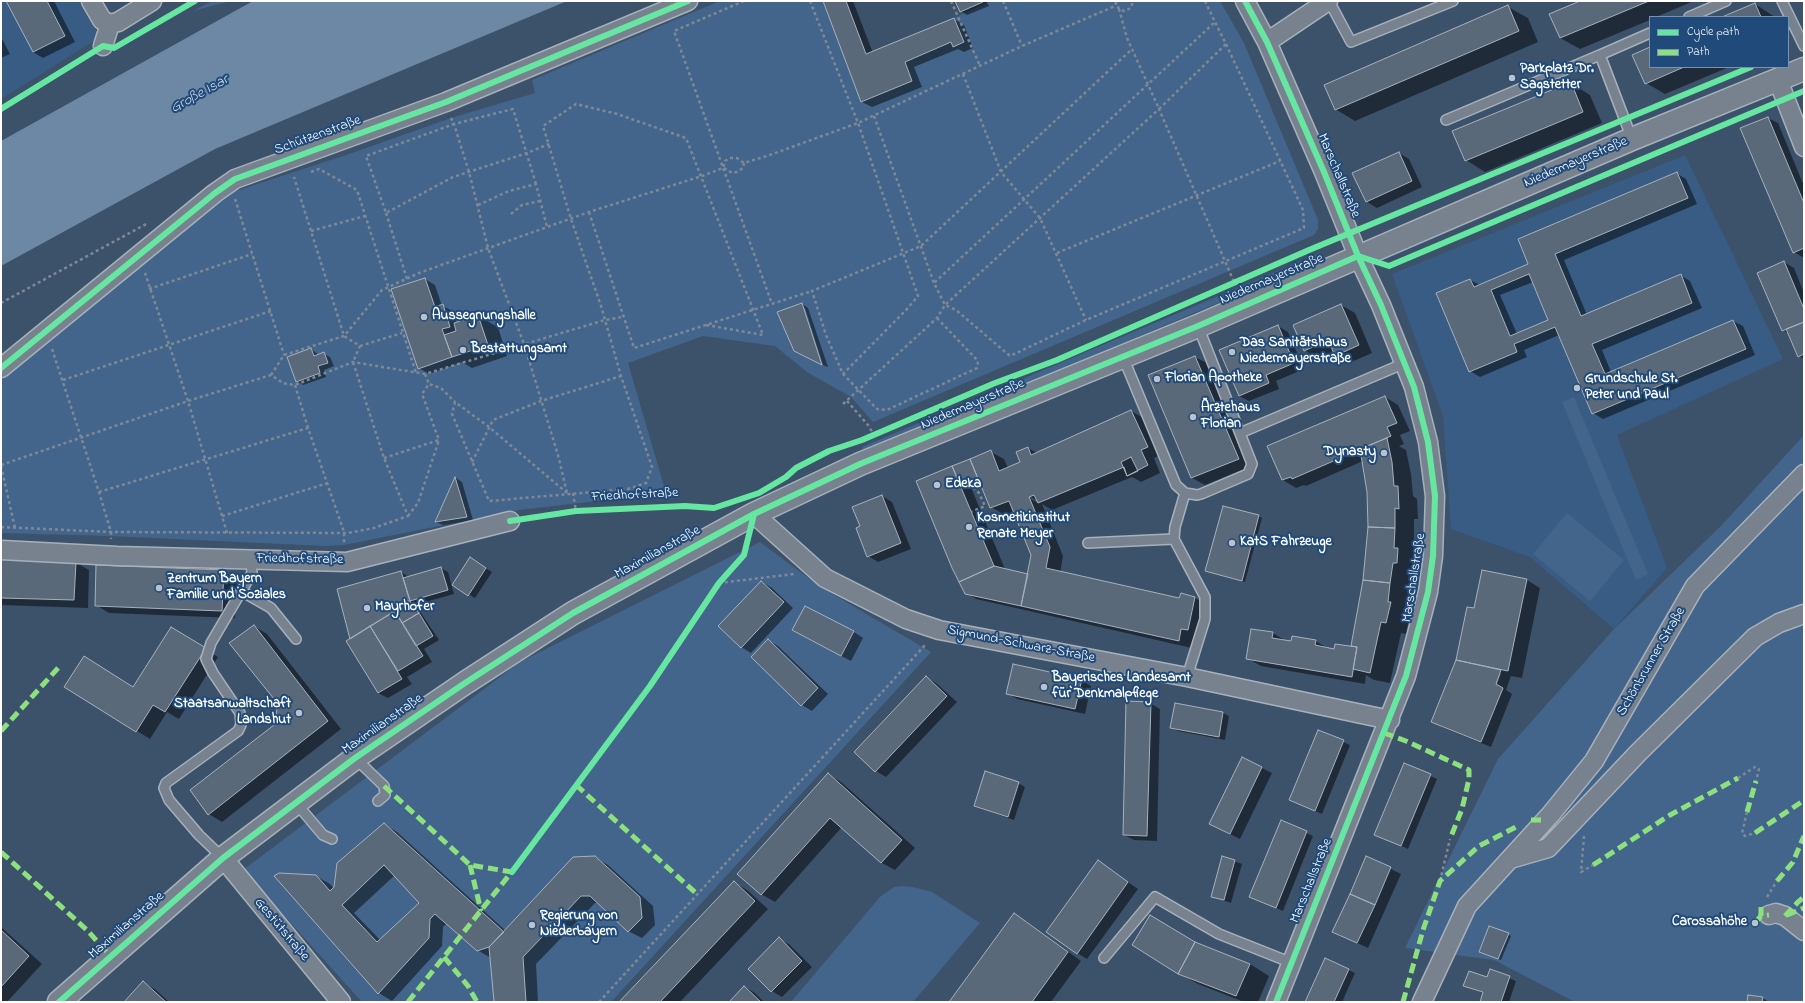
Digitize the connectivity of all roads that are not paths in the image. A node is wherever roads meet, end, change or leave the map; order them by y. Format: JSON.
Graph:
{"nodes":[{"id":1,"x":91,"y":1,"type":"edge"},
{"id":2,"x":152,"y":1,"type":"edge"},
{"id":3,"x":688,"y":1,"type":"edge"},
{"id":4,"x":1246,"y":1,"type":"edge"},
{"id":5,"x":1329,"y":1,"type":"edge"},
{"id":6,"x":1453,"y":1,"type":"edge"},
{"id":7,"x":1726,"y":1,"type":"edge"},
{"id":8,"x":1782,"y":1,"type":"edge"},
{"id":9,"x":1691,"y":16,"type":"edge"},
{"id":10,"x":110,"y":24,"type":"junction"},
{"id":11,"x":1649,"y":34,"type":"edge"},
{"id":12,"x":1267,"y":42,"type":"junction"},
{"id":13,"x":103,"y":46,"type":"dead end"},
{"id":14,"x":1804,"y":46,"type":"edge"},
{"id":15,"x":1600,"y":55,"type":"junction"},
{"id":16,"x":1804,"y":70,"type":"edge"},
{"id":17,"x":1778,"y":80,"type":"junction"},
{"id":18,"x":1446,"y":120,"type":"dead end"},
{"id":19,"x":1632,"y":139,"type":"junction"},
{"id":20,"x":1804,"y":147,"type":"edge"},
{"id":21,"x":1358,"y":256,"type":"junction"},
{"id":22,"x":1198,"y":326,"type":"junction"},
{"id":23,"x":1123,"y":356,"type":"junction"},
{"id":24,"x":1405,"y":362,"type":"junction"},
{"id":25,"x":1,"y":368,"type":"edge"},
{"id":26,"x":1240,"y":433,"type":"junction"},
{"id":27,"x":1804,"y":474,"type":"edge"},
{"id":28,"x":1185,"y":493,"type":"junction"},
{"id":29,"x":754,"y":514,"type":"junction"},
{"id":30,"x":510,"y":521,"type":"dead end"},
{"id":31,"x":1174,"y":539,"type":"junction"},
{"id":32,"x":1088,"y":543,"type":"dead end"},
{"id":33,"x":1,"y":550,"type":"edge"},
{"id":34,"x":251,"y":560,"type":"junction"},
{"id":35,"x":241,"y":592,"type":"junction"},
{"id":36,"x":1804,"y":614,"type":"edge"},
{"id":37,"x":296,"y":639,"type":"dead end"},
{"id":38,"x":1187,"y":677,"type":"junction"},
{"id":39,"x":1390,"y":720,"type":"junction"},
{"id":40,"x":356,"y":758,"type":"junction"},
{"id":41,"x":378,"y":802,"type":"dead end"},
{"id":42,"x":296,"y":803,"type":"junction"},
{"id":43,"x":332,"y":839,"type":"dead end"},
{"id":44,"x":223,"y":858,"type":"junction"},
{"id":45,"x":1510,"y":859,"type":"junction"},
{"id":46,"x":1767,"y":908,"type":"road end"},
{"id":47,"x":1804,"y":931,"type":"edge"},
{"id":48,"x":1104,"y":958,"type":"dead end"},
{"id":49,"x":1292,"y":963,"type":"junction"},
{"id":50,"x":59,"y":1002,"type":"edge"},
{"id":51,"x":341,"y":1002,"type":"edge"},
{"id":52,"x":1276,"y":1002,"type":"edge"},
{"id":53,"x":1422,"y":1002,"type":"edge"}],
"edges":[{"from":1,"to":10,"type":"street"},
{"from":2,"to":10,"type":"street"},
{"from":3,"to":25,"type":"street","name":"Schützenstraße"},
{"from":4,"to":12,"type":"street","name":"Marschallstraße"},
{"from":5,"to":6,"type":"lane"},
{"from":5,"to":12,"type":"street"},
{"from":7,"to":9,"type":"lane"},
{"from":8,"to":14,"type":"lane"},
{"from":10,"to":13,"type":"street"},
{"from":11,"to":15,"type":"lane"},
{"from":12,"to":21,"type":"street","name":"Marschallstraße"},
{"from":15,"to":18,"type":"lane"},
{"from":15,"to":19,"type":"lane"},
{"from":16,"to":17,"type":"main road","name":"Niedermayerstraße"},
{"from":17,"to":19,"type":"main road","name":"Niedermayerstraße"},
{"from":17,"to":20,"type":"street"},
{"from":19,"to":21,"type":"main road","name":"Niedermayerstraße"},
{"from":21,"to":22,"type":"main road","name":"Niedermayerstraße"},
{"from":21,"to":24,"type":"street","name":"Marschallstraße"},
{"from":22,"to":23,"type":"main road","name":"Niedermayerstraße"},
{"from":22,"to":26,"type":"lane"},
{"from":23,"to":28,"type":"lane"},
{"from":23,"to":29,"type":"main road","name":"Niedermayerstraße"},
{"from":24,"to":26,"type":"lane"},
{"from":24,"to":39,"type":"street","name":"Marschallstraße"},
{"from":26,"to":28,"type":"lane"},
{"from":27,"to":45,"type":"street","name":"Schönbrunner Straße"},
{"from":28,"to":31,"type":"lane"},
{"from":29,"to":38,"type":"street","name":"Sigmund-Schwarz-Straße"},
{"from":29,"to":40,"type":"main road","name":"Maximilianstraße"},
{"from":30,"to":34,"type":"street","name":"Friedhofstraße"},
{"from":31,"to":32,"type":"lane"},
{"from":31,"to":38,"type":"lane"},
{"from":33,"to":34,"type":"street","name":"Friedhofstraße"},
{"from":34,"to":35,"type":"lane"},
{"from":35,"to":37,"type":"lane"},
{"from":35,"to":44,"type":"lane"},
{"from":36,"to":45,"type":"street"},
{"from":38,"to":39,"type":"street","name":"Sigmund-Schwarz-Straße"},
{"from":39,"to":49,"type":"street","name":"Marschallstraße"},
{"from":40,"to":41,"type":"lane"},
{"from":40,"to":42,"type":"main road","name":"Maximilianstraße"},
{"from":42,"to":43,"type":"lane"},
{"from":42,"to":44,"type":"main road","name":"Maximilianstraße"},
{"from":44,"to":50,"type":"main road","name":"Maximilianstraße"},
{"from":44,"to":51,"type":"street","name":"Gestütstraße"},
{"from":45,"to":53,"type":"street","name":"Schönbrunner Straße"},
{"from":46,"to":47,"type":"street"},
{"from":48,"to":49,"type":"lane"},
{"from":49,"to":52,"type":"street","name":"Marschallstraße"}]}
